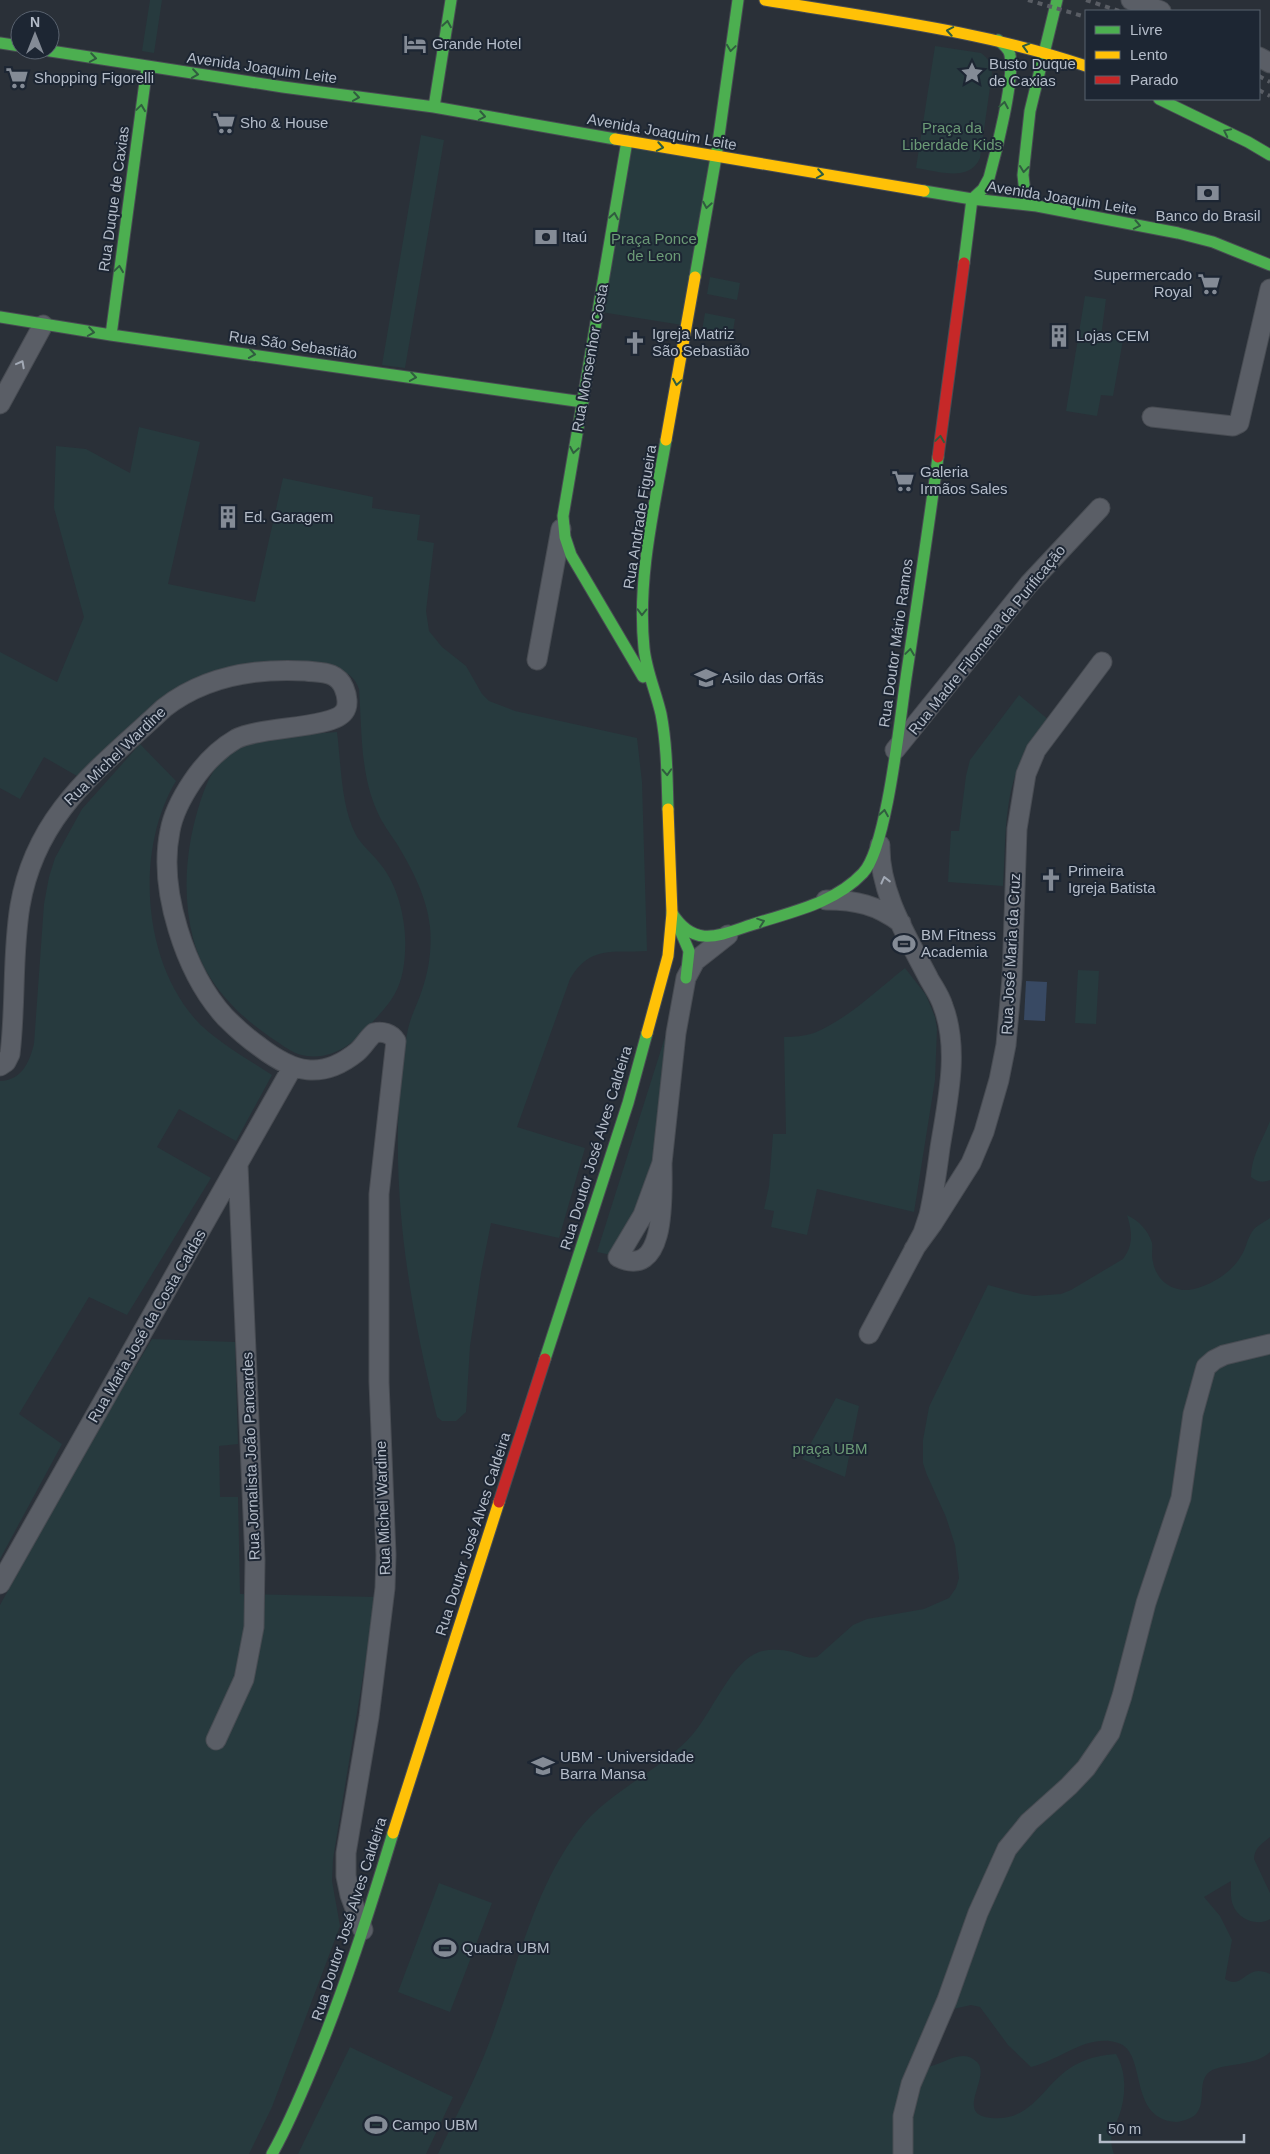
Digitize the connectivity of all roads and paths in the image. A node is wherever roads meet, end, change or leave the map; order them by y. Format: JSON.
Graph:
{"nodes":[{"id":1,"x":451,"y":0,"type":"edge"},
{"id":2,"x":738,"y":0,"type":"edge"},
{"id":3,"x":765,"y":0,"type":"edge"},
{"id":4,"x":1056,"y":0,"type":"edge"},
{"id":5,"x":1131,"y":0,"type":"edge"},
{"id":6,"x":1158,"y":10,"type":"edge"},
{"id":7,"x":998,"y":40,"type":"junction"},
{"id":8,"x":60,"y":52,"type":"edge"},
{"id":9,"x":1043,"y":52,"type":"junction"},
{"id":10,"x":147,"y":66,"type":"junction"},
{"id":11,"x":1085,"y":66,"type":"edge"},
{"id":12,"x":1160,"y":100,"type":"edge"},
{"id":13,"x":434,"y":107,"type":"junction"},
{"id":14,"x":626,"y":141,"type":"junction"},
{"id":15,"x":1270,"y":155,"type":"edge"},
{"id":16,"x":716,"y":157,"type":"junction"},
{"id":17,"x":972,"y":199,"type":"junction"},
{"id":18,"x":1037,"y":206,"type":"junction"},
{"id":19,"x":1270,"y":265,"type":"edge"},
{"id":20,"x":1270,"y":289,"type":"edge"},
{"id":21,"x":0,"y":317,"type":"edge"},
{"id":22,"x":42,"y":325,"type":"junction"},
{"id":23,"x":110,"y":335,"type":"junction"},
{"id":24,"x":582,"y":402,"type":"junction"},
{"id":25,"x":0,"y":404,"type":"edge"},
{"id":26,"x":1152,"y":416,"type":"dead end"},
{"id":27,"x":1100,"y":508,"type":"dead end"},
{"id":28,"x":563,"y":516,"type":"junction"},
{"id":29,"x":537,"y":660,"type":"dead end"},
{"id":30,"x":1102,"y":662,"type":"dead end"},
{"id":31,"x":661,"y":715,"type":"junction"},
{"id":32,"x":895,"y":750,"type":"junction"},
{"id":33,"x":880,"y":835,"type":"junction"},
{"id":34,"x":826,"y":900,"type":"junction"},
{"id":35,"x":674,"y":917,"type":"junction"},
{"id":36,"x":901,"y":923,"type":"junction"},
{"id":37,"x":733,"y":931,"type":"junction"},
{"id":38,"x":708,"y":937,"type":"junction"},
{"id":39,"x":688,"y":946,"type":"junction"},
{"id":40,"x":686,"y":978,"type":"junction"},
{"id":41,"x":660,"y":988,"type":"junction"},
{"id":42,"x":0,"y":1066,"type":"edge"},
{"id":43,"x":292,"y":1068,"type":"junction"},
{"id":44,"x":662,"y":1163,"type":"dead end"},
{"id":45,"x":238,"y":1166,"type":"junction"},
{"id":46,"x":941,"y":1198,"type":"junction"},
{"id":47,"x":870,"y":1334,"type":"dead end"},
{"id":48,"x":1270,"y":1344,"type":"edge"},
{"id":49,"x":0,"y":1584,"type":"edge"},
{"id":50,"x":216,"y":1740,"type":"dead end"},
{"id":51,"x":363,"y":1930,"type":"junction"},
{"id":52,"x":272,"y":2154,"type":"edge"},
{"id":53,"x":902,"y":2154,"type":"edge"}],
"edges":[{"from":13,"to":1,"type":"street","one_way":true},
{"from":2,"to":16,"type":"street","name":"Rua Andrade Figueira","one_way":true},
{"from":7,"to":3,"type":"street","one_way":true},
{"from":4,"to":9,"type":"street"},
{"from":5,"to":6,"type":"street"},
{"from":9,"to":7,"type":"street","one_way":true},
{"from":17,"to":7,"type":"street","one_way":true},
{"from":8,"to":10,"type":"street","name":"Avenida Joaquim Leite","one_way":true},
{"from":9,"to":11,"type":"street"},
{"from":9,"to":18,"type":"street","one_way":true},
{"from":10,"to":13,"type":"street","name":"Avenida Joaquim Leite","one_way":true},
{"from":23,"to":10,"type":"street","name":"Rua Duque de Caxias","one_way":true},
{"from":15,"to":12,"type":"street","one_way":true},
{"from":13,"to":14,"type":"street","name":"Avenida Joaquim Leite","one_way":true},
{"from":14,"to":16,"type":"street","name":"Avenida Joaquim Leite","one_way":true},
{"from":24,"to":14,"type":"street","name":"Rua Monsenhor Costa","one_way":true},
{"from":16,"to":17,"type":"street","name":"Avenida Joaquim Leite","one_way":true},
{"from":16,"to":31,"type":"street","name":"Rua Andrade Figueira","one_way":true},
{"from":17,"to":18,"type":"street","name":"Avenida Joaquim Leite"},
{"from":32,"to":17,"type":"street","name":"Rua Doutor Mário Ramos","one_way":true},
{"from":18,"to":19,"type":"street","name":"Avenida Joaquim Leite","one_way":true},
{"from":20,"to":26,"type":"street"},
{"from":21,"to":22,"type":"street","name":"Rua São Sebastião"},
{"from":22,"to":23,"type":"street","name":"Rua São Sebastião","one_way":true},
{"from":25,"to":22,"type":"street","one_way":true},
{"from":23,"to":24,"type":"street","name":"Rua São Sebastião","one_way":true},
{"from":24,"to":28,"type":"street","name":"Rua Monsenhor Costa","one_way":true},
{"from":27,"to":32,"type":"street","name":"Rua Madre Filomena da Purificação"},
{"from":28,"to":29,"type":"street","name":"Rua Monsenhor Costa"},
{"from":28,"to":31,"type":"street","name":"Rua Monsenhor Costa"},
{"from":30,"to":46,"type":"street","name":"Rua José Maria da Cruz"},
{"from":31,"to":35,"type":"street","name":"Rua Andrade Figueira","one_way":true},
{"from":33,"to":32,"type":"street","name":"Rua Doutor Mário Ramos","one_way":true},
{"from":33,"to":34,"type":"street","name":"Rua Doutor Mário Ramos"},
{"from":36,"to":33,"type":"street","name":"Rua José Maria da Cruz","one_way":true},
{"from":34,"to":36,"type":"street"},
{"from":37,"to":34,"type":"street","name":"Rua Doutor Mário Ramos","one_way":true},
{"from":35,"to":38,"type":"street"},
{"from":35,"to":39,"type":"street"},
{"from":35,"to":41,"type":"street","name":"Rua Doutor José Alves Caldeira"},
{"from":36,"to":46,"type":"street","name":"Rua José Maria da Cruz"},
{"from":37,"to":38,"type":"street","name":"Rua Doutor Mário Ramos"},
{"from":37,"to":40,"type":"street"},
{"from":38,"to":39,"type":"street","name":"Rua Doutor Mário Ramos"},
{"from":39,"to":40,"type":"street"},
{"from":39,"to":41,"type":"street"},
{"from":40,"to":44,"type":"street"},
{"from":41,"to":51,"type":"street","name":"Rua Doutor José Alves Caldeira"},
{"from":42,"to":43,"type":"street","name":"Rua Michel Wardine"},
{"from":43,"to":45,"type":"street","name":"Rua Maria José da Costa Caldas"},
{"from":43,"to":51,"type":"street","name":"Rua Michel Wardine"},
{"from":45,"to":49,"type":"street","name":"Rua Maria José da Costa Caldas"},
{"from":45,"to":50,"type":"street","name":"Rua Jornalista João Pancardes"},
{"from":46,"to":47,"type":"street","name":"Rua José Maria da Cruz"},
{"from":48,"to":53,"type":"street"},
{"from":51,"to":52,"type":"street","name":"Rua Doutor José Alves Caldeira"}]}
